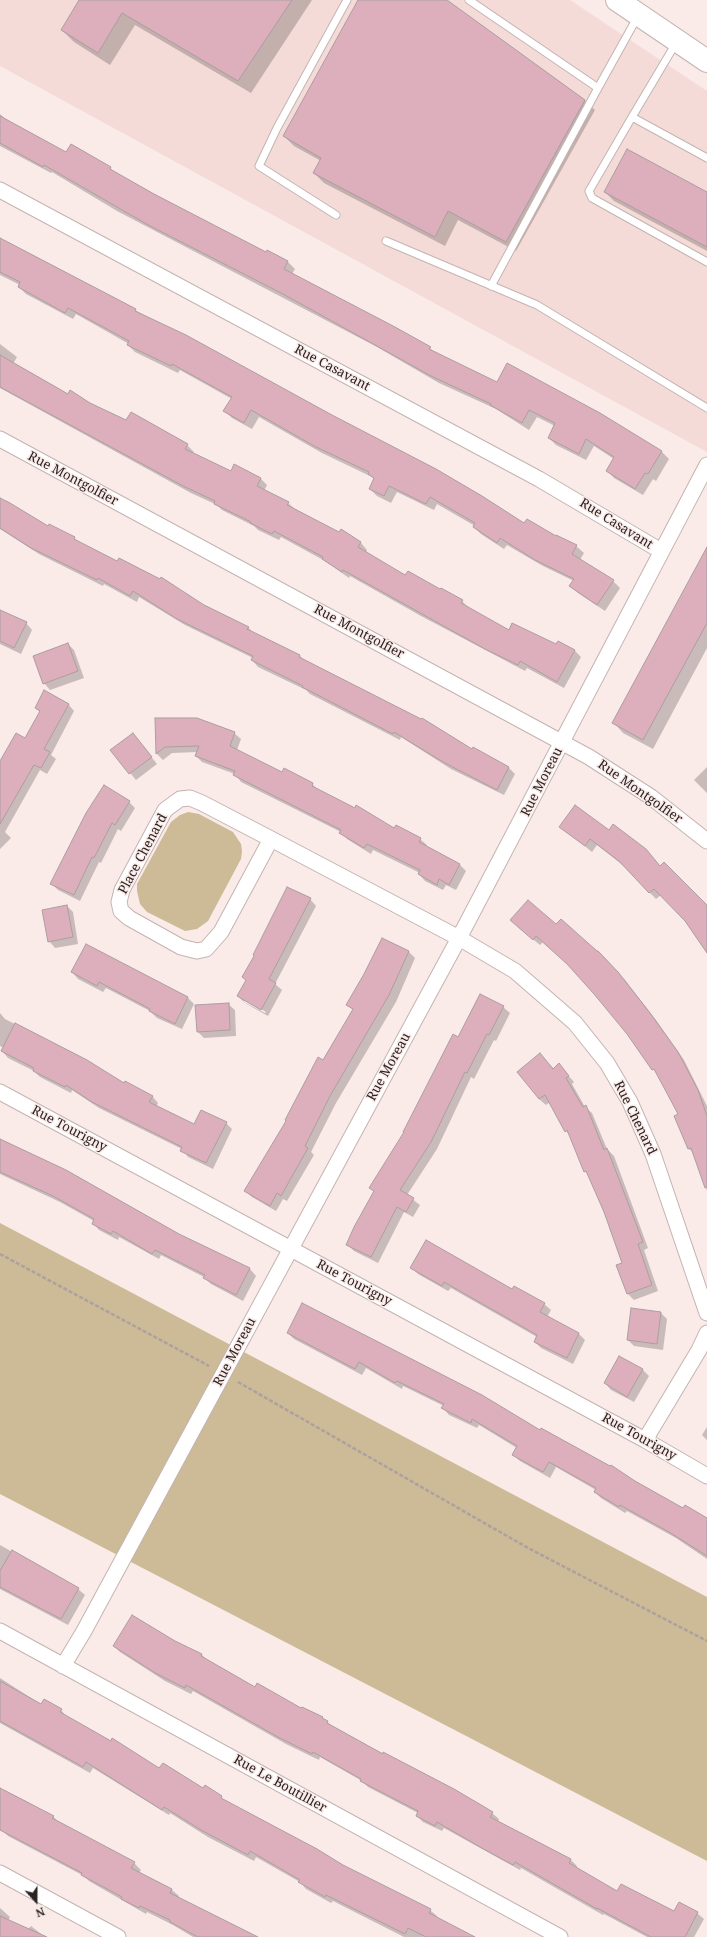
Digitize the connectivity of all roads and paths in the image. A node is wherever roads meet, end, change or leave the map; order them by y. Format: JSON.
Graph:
{"nodes":[{"id":1,"x":347,"y":0,"type":"edge"},
{"id":2,"x":469,"y":0,"type":"edge"},
{"id":3,"x":617,"y":0,"type":"edge"},
{"id":4,"x":639,"y":15,"type":"junction"},
{"id":5,"x":677,"y":41,"type":"junction"},
{"id":6,"x":707,"y":61,"type":"edge"},
{"id":7,"x":598,"y":88,"type":"junction"},
{"id":8,"x":632,"y":117,"type":"junction"},
{"id":9,"x":707,"y":158,"type":"edge"},
{"id":10,"x":0,"y":190,"type":"edge"},
{"id":11,"x":336,"y":215,"type":"dead end"},
{"id":12,"x":386,"y":241,"type":"dead end"},
{"id":13,"x":707,"y":262,"type":"edge"},
{"id":14,"x":491,"y":286,"type":"junction"},
{"id":15,"x":707,"y":408,"type":"edge"},
{"id":16,"x":0,"y":439,"type":"edge"},
{"id":17,"x":707,"y":465,"type":"edge"},
{"id":18,"x":661,"y":551,"type":"junction"},
{"id":19,"x":562,"y":742,"type":"junction"},
{"id":20,"x":271,"y":839,"type":"junction"},
{"id":21,"x":707,"y":841,"type":"edge"},
{"id":22,"x":459,"y":938,"type":"junction"},
{"id":23,"x":0,"y":1092,"type":"edge"},
{"id":24,"x":290,"y":1248,"type":"junction"},
{"id":25,"x":0,"y":1254,"type":"edge"},
{"id":26,"x":707,"y":1313,"type":"edge"},
{"id":27,"x":707,"y":1333,"type":"edge"},
{"id":28,"x":212,"y":1368,"type":"dead end"},
{"id":29,"x":235,"y":1381,"type":"dead end"},
{"id":30,"x":645,"y":1440,"type":"junction"},
{"id":31,"x":707,"y":1476,"type":"edge"},
{"id":32,"x":0,"y":1631,"type":"edge"},
{"id":33,"x":707,"y":1641,"type":"edge"},
{"id":34,"x":63,"y":1666,"type":"junction"},
{"id":35,"x":0,"y":1873,"type":"edge"},
{"id":36,"x":118,"y":1937,"type":"edge"},
{"id":37,"x":560,"y":1937,"type":"edge"}],
"edges":[{"from":1,"to":11,"type":"lane"},
{"from":2,"to":7,"type":"lane"},
{"from":3,"to":4,"type":"main road"},
{"from":4,"to":5,"type":"main road"},
{"from":4,"to":7,"type":"lane"},
{"from":5,"to":6,"type":"main road"},
{"from":5,"to":8,"type":"lane"},
{"from":7,"to":14,"type":"lane"},
{"from":8,"to":9,"type":"lane"},
{"from":8,"to":13,"type":"lane"},
{"from":10,"to":18,"type":"street","name":"Rue Casavant"},
{"from":12,"to":14,"type":"lane"},
{"from":14,"to":15,"type":"lane"},
{"from":16,"to":19,"type":"street","name":"Rue Montgolfier"},
{"from":17,"to":18,"type":"street","name":"Rue Moreau"},
{"from":18,"to":19,"type":"street","name":"Rue Moreau"},
{"from":19,"to":21,"type":"street","name":"Rue Montgolfier"},
{"from":19,"to":22,"type":"street","name":"Rue Moreau"},
{"from":20,"to":20,"type":"street","name":"Place Chenard"},
{"from":20,"to":22,"type":"street","name":"Place Chenard"},
{"from":22,"to":24,"type":"street","name":"Rue Moreau"},
{"from":22,"to":26,"type":"street","name":"Rue Chenard"},
{"from":23,"to":24,"type":"street","name":"Rue Tourigny"},
{"from":24,"to":30,"type":"street","name":"Rue Tourigny"},
{"from":24,"to":34,"type":"street","name":"Rue Moreau"},
{"from":25,"to":28,"type":"path"},
{"from":27,"to":30,"type":"street"},
{"from":29,"to":33,"type":"path"},
{"from":30,"to":31,"type":"street","name":"Rue Tourigny"},
{"from":32,"to":34,"type":"street","name":"Rue Le Boutillier"},
{"from":34,"to":37,"type":"street","name":"Rue Le Boutillier"},
{"from":35,"to":36,"type":"street"}]}
